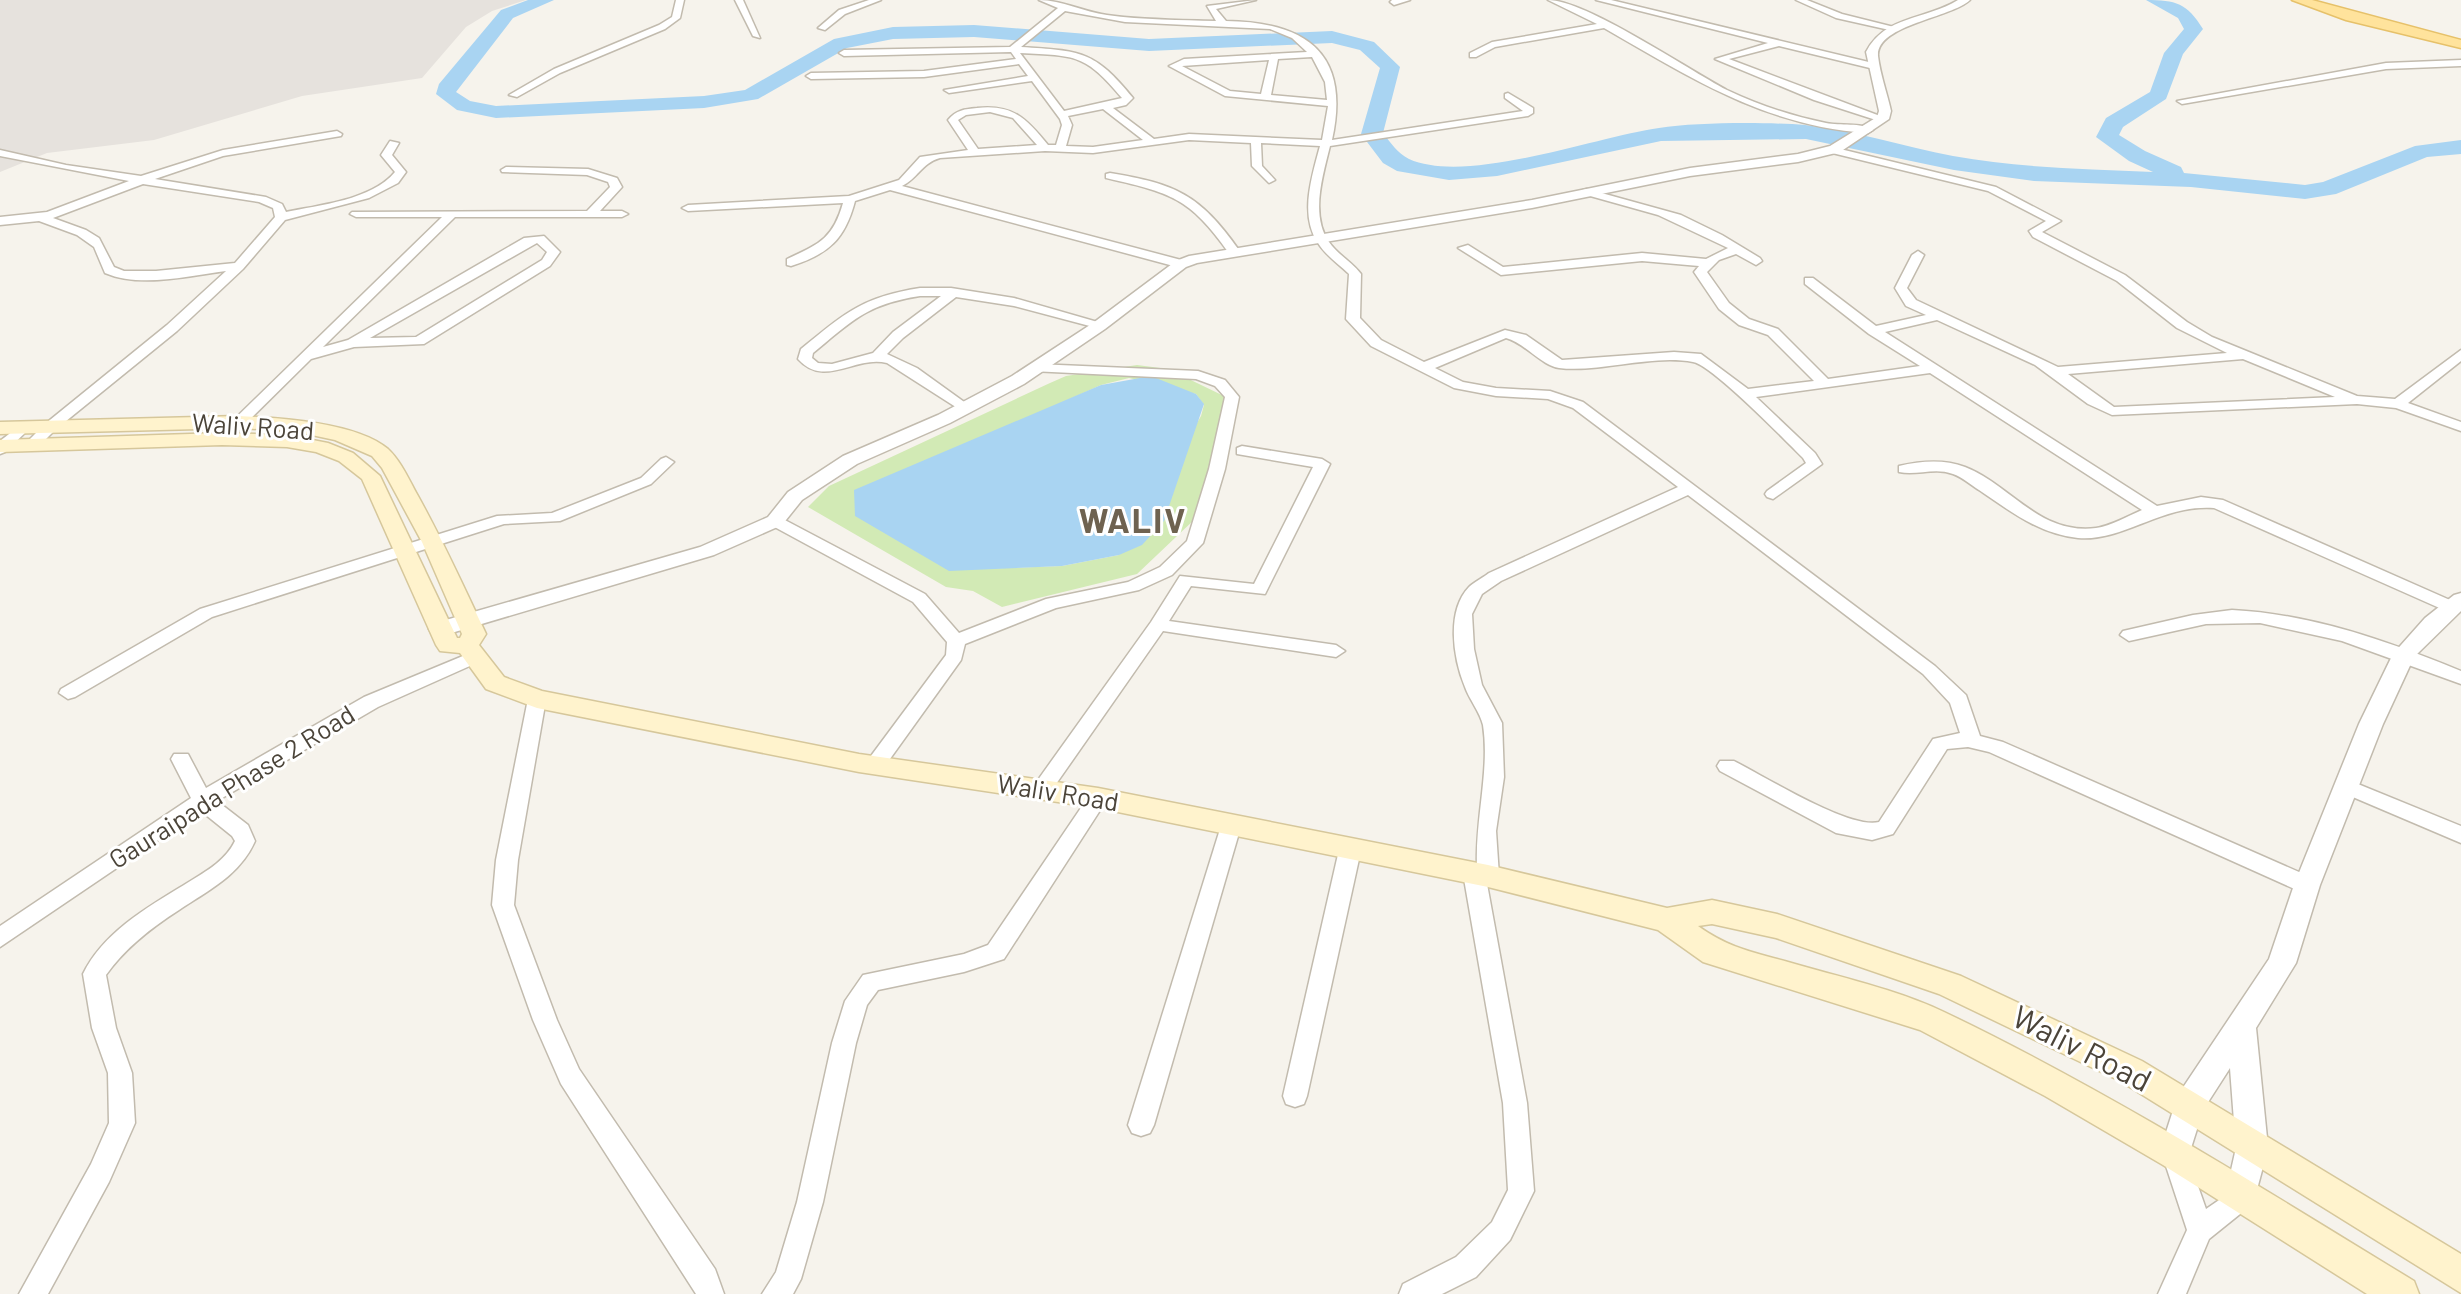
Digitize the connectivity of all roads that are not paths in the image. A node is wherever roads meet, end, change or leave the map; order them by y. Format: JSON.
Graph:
{"nodes":[{"id":1,"x":680,"y":0,"type":"edge"},
{"id":2,"x":739,"y":0,"type":"edge"},
{"id":3,"x":877,"y":0,"type":"edge"},
{"id":4,"x":1079,"y":0,"type":"edge"},
{"id":5,"x":1252,"y":0,"type":"edge"},
{"id":6,"x":1406,"y":0,"type":"edge"},
{"id":7,"x":1552,"y":0,"type":"edge"},
{"id":8,"x":1600,"y":0,"type":"edge"},
{"id":9,"x":1800,"y":0,"type":"edge"},
{"id":10,"x":1965,"y":0,"type":"edge"},
{"id":11,"x":2299,"y":0,"type":"edge"},
{"id":12,"x":2317,"y":0,"type":"edge"},
{"id":13,"x":1047,"y":2,"type":"edge"},
{"id":14,"x":1394,"y":2,"type":"dead end"},
{"id":15,"x":1624,"y":7,"type":"junction"},
{"id":16,"x":1062,"y":9,"type":"junction"},
{"id":17,"x":1589,"y":16,"type":"junction"},
{"id":18,"x":1223,"y":23,"type":"junction"},
{"id":19,"x":1605,"y":25,"type":"junction"},
{"id":20,"x":822,"y":28,"type":"dead end"},
{"id":21,"x":1894,"y":28,"type":"junction"},
{"id":22,"x":757,"y":36,"type":"dead end"},
{"id":23,"x":2461,"y":42,"type":"edge"},
{"id":24,"x":1778,"y":43,"type":"junction"},
{"id":25,"x":1013,"y":49,"type":"junction"},
{"id":26,"x":1308,"y":50,"type":"junction"},
{"id":27,"x":844,"y":53,"type":"dead end"},
{"id":28,"x":1473,"y":55,"type":"dead end"},
{"id":29,"x":1274,"y":57,"type":"junction"},
{"id":30,"x":1020,"y":61,"type":"junction"},
{"id":31,"x":2461,"y":63,"type":"edge"},
{"id":32,"x":1874,"y":66,"type":"junction"},
{"id":33,"x":811,"y":76,"type":"dead end"},
{"id":34,"x":1034,"y":78,"type":"junction"},
{"id":35,"x":949,"y":90,"type":"dead end"},
{"id":36,"x":514,"y":95,"type":"dead end"},
{"id":37,"x":1508,"y":96,"type":"dead end"},
{"id":38,"x":1265,"y":99,"type":"junction"},
{"id":39,"x":2182,"y":101,"type":"dead end"},
{"id":40,"x":1332,"y":103,"type":"junction"},
{"id":41,"x":1105,"y":106,"type":"junction"},
{"id":42,"x":1062,"y":114,"type":"junction"},
{"id":43,"x":1883,"y":119,"type":"junction"},
{"id":44,"x":1867,"y":131,"type":"junction"},
{"id":45,"x":337,"y":134,"type":"dead end"},
{"id":46,"x":1256,"y":139,"type":"junction"},
{"id":47,"x":1152,"y":142,"type":"junction"},
{"id":48,"x":394,"y":143,"type":"dead end"},
{"id":49,"x":1326,"y":143,"type":"junction"},
{"id":50,"x":1045,"y":148,"type":"junction"},
{"id":51,"x":1060,"y":149,"type":"junction"},
{"id":52,"x":1833,"y":149,"type":"junction"},
{"id":53,"x":0,"y":153,"type":"edge"},
{"id":54,"x":975,"y":153,"type":"junction"},
{"id":55,"x":506,"y":170,"type":"dead end"},
{"id":56,"x":1110,"y":176,"type":"dead end"},
{"id":57,"x":144,"y":179,"type":"junction"},
{"id":58,"x":1269,"y":180,"type":"dead end"},
{"id":59,"x":893,"y":187,"type":"junction"},
{"id":60,"x":1587,"y":192,"type":"junction"},
{"id":61,"x":850,"y":199,"type":"junction"},
{"id":62,"x":688,"y":208,"type":"dead end"},
{"id":63,"x":591,"y":213,"type":"junction"},
{"id":64,"x":356,"y":214,"type":"dead end"},
{"id":65,"x":452,"y":214,"type":"junction"},
{"id":66,"x":622,"y":214,"type":"dead end"},
{"id":67,"x":281,"y":217,"type":"junction"},
{"id":68,"x":44,"y":219,"type":"junction"},
{"id":69,"x":0,"y":221,"type":"edge"},
{"id":70,"x":1320,"y":237,"type":"junction"},
{"id":71,"x":1464,"y":248,"type":"dead end"},
{"id":72,"x":1738,"y":249,"type":"junction"},
{"id":73,"x":1233,"y":250,"type":"junction"},
{"id":74,"x":1918,"y":255,"type":"dead end"},
{"id":75,"x":1756,"y":261,"type":"dead end"},
{"id":76,"x":791,"y":262,"type":"dead end"},
{"id":77,"x":1706,"y":263,"type":"junction"},
{"id":78,"x":1181,"y":264,"type":"junction"},
{"id":79,"x":239,"y":266,"type":"junction"},
{"id":80,"x":1809,"y":281,"type":"dead end"},
{"id":81,"x":953,"y":293,"type":"junction"},
{"id":82,"x":1936,"y":316,"type":"junction"},
{"id":83,"x":1101,"y":325,"type":"junction"},
{"id":84,"x":1874,"y":331,"type":"junction"},
{"id":85,"x":353,"y":343,"type":"junction"},
{"id":86,"x":2461,"y":354,"type":"edge"},
{"id":87,"x":308,"y":356,"type":"junction"},
{"id":88,"x":2243,"y":356,"type":"junction"},
{"id":89,"x":877,"y":357,"type":"junction"},
{"id":90,"x":1036,"y":368,"type":"junction"},
{"id":91,"x":1422,"y":368,"type":"junction"},
{"id":92,"x":1932,"y":369,"type":"junction"},
{"id":93,"x":2058,"y":371,"type":"junction"},
{"id":94,"x":1824,"y":383,"type":"junction"},
{"id":95,"x":1745,"y":394,"type":"junction"},
{"id":96,"x":2357,"y":400,"type":"junction"},
{"id":97,"x":2398,"y":404,"type":"junction"},
{"id":98,"x":962,"y":407,"type":"junction"},
{"id":99,"x":239,"y":422,"type":"junction"},
{"id":100,"x":50,"y":427,"type":"junction"},
{"id":101,"x":2461,"y":427,"type":"edge"},
{"id":102,"x":27,"y":436,"type":"junction"},
{"id":103,"x":222,"y":439,"type":"junction"},
{"id":104,"x":1,"y":442,"type":"edge"},
{"id":105,"x":1242,"y":451,"type":"dead end"},
{"id":106,"x":666,"y":462,"type":"dead end"},
{"id":107,"x":1904,"y":469,"type":"dead end"},
{"id":108,"x":1689,"y":488,"type":"junction"},
{"id":109,"x":1773,"y":494,"type":"dead end"},
{"id":110,"x":2154,"y":511,"type":"junction"},
{"id":111,"x":775,"y":521,"type":"junction"},
{"id":112,"x":433,"y":542,"type":"junction"},
{"id":113,"x":408,"y":552,"type":"junction"},
{"id":114,"x":2457,"y":604,"type":"edge"},
{"id":115,"x":1158,"y":625,"type":"junction"},
{"id":116,"x":2129,"y":635,"type":"dead end"},
{"id":117,"x":470,"y":641,"type":"junction"},
{"id":118,"x":956,"y":641,"type":"junction"},
{"id":119,"x":1336,"y":651,"type":"dead end"},
{"id":120,"x":2404,"y":654,"type":"junction"},
{"id":121,"x":2461,"y":678,"type":"edge"},
{"id":122,"x":68,"y":693,"type":"dead end"},
{"id":123,"x":537,"y":699,"type":"junction"},
{"id":124,"x":1972,"y":740,"type":"junction"},
{"id":125,"x":181,"y":759,"type":"dead end"},
{"id":126,"x":875,"y":765,"type":"junction"},
{"id":127,"x":1727,"y":766,"type":"dead end"},
{"id":128,"x":2348,"y":787,"type":"junction"},
{"id":129,"x":1042,"y":789,"type":"junction"},
{"id":130,"x":1098,"y":798,"type":"junction"},
{"id":131,"x":202,"y":800,"type":"junction"},
{"id":132,"x":1231,"y":826,"type":"junction"},
{"id":133,"x":2461,"y":835,"type":"edge"},
{"id":134,"x":1350,"y":850,"type":"junction"},
{"id":135,"x":1481,"y":875,"type":"junction"},
{"id":136,"x":2307,"y":885,"type":"junction"},
{"id":137,"x":1667,"y":920,"type":"junction"},
{"id":138,"x":0,"y":938,"type":"edge"},
{"id":139,"x":2241,"y":1027,"type":"junction"},
{"id":140,"x":1295,"y":1096,"type":"dead end"},
{"id":141,"x":2189,"y":1105,"type":"junction"},
{"id":142,"x":1141,"y":1125,"type":"dead end"},
{"id":143,"x":2252,"y":1148,"type":"junction"},
{"id":144,"x":2175,"y":1154,"type":"junction"},
{"id":145,"x":2241,"y":1197,"type":"junction"},
{"id":146,"x":2200,"y":1230,"type":"junction"},
{"id":147,"x":2461,"y":1275,"type":"edge"},
{"id":148,"x":33,"y":1294,"type":"edge"},
{"id":149,"x":710,"y":1294,"type":"edge"},
{"id":150,"x":776,"y":1294,"type":"edge"},
{"id":151,"x":1413,"y":1294,"type":"edge"},
{"id":152,"x":2172,"y":1294,"type":"edge"},
{"id":153,"x":2401,"y":1294,"type":"edge"}],
"edges":[{"from":1,"to":36,"type":"street"},
{"from":2,"to":22,"type":"street"},
{"from":3,"to":20,"type":"street"},
{"from":4,"to":13,"type":"street"},
{"from":5,"to":18,"type":"street"},
{"from":6,"to":14,"type":"street"},
{"from":7,"to":17,"type":"street"},
{"from":8,"to":15,"type":"street"},
{"from":9,"to":21,"type":"street"},
{"from":10,"to":21,"type":"street"},
{"from":11,"to":23,"type":"main road"},
{"from":12,"to":23,"type":"main road"},
{"from":13,"to":16,"type":"street"},
{"from":15,"to":17,"type":"street"},
{"from":15,"to":24,"type":"street"},
{"from":16,"to":18,"type":"street"},
{"from":16,"to":25,"type":"street"},
{"from":17,"to":19,"type":"street"},
{"from":18,"to":26,"type":"street"},
{"from":19,"to":28,"type":"street"},
{"from":19,"to":44,"type":"street"},
{"from":21,"to":32,"type":"street"},
{"from":24,"to":32,"type":"street"},
{"from":24,"to":43,"type":"street"},
{"from":25,"to":27,"type":"street"},
{"from":25,"to":30,"type":"street"},
{"from":25,"to":41,"type":"street"},
{"from":26,"to":29,"type":"street"},
{"from":26,"to":40,"type":"street"},
{"from":29,"to":38,"type":"street"},
{"from":29,"to":38,"type":"street"},
{"from":30,"to":33,"type":"street"},
{"from":30,"to":34,"type":"street"},
{"from":31,"to":39,"type":"street"},
{"from":32,"to":43,"type":"street"},
{"from":34,"to":35,"type":"street"},
{"from":34,"to":42,"type":"street"},
{"from":37,"to":49,"type":"street"},
{"from":38,"to":40,"type":"street"},
{"from":40,"to":49,"type":"street"},
{"from":41,"to":42,"type":"street"},
{"from":41,"to":47,"type":"street"},
{"from":42,"to":51,"type":"street"},
{"from":43,"to":44,"type":"street"},
{"from":44,"to":52,"type":"street"},
{"from":45,"to":57,"type":"street"},
{"from":46,"to":47,"type":"street"},
{"from":46,"to":49,"type":"street"},
{"from":46,"to":58,"type":"street"},
{"from":47,"to":51,"type":"street"},
{"from":48,"to":67,"type":"street"},
{"from":49,"to":70,"type":"street"},
{"from":50,"to":51,"type":"street"},
{"from":50,"to":54,"type":"street"},
{"from":50,"to":54,"type":"street"},
{"from":52,"to":60,"type":"street"},
{"from":52,"to":88,"type":"street"},
{"from":53,"to":57,"type":"street"},
{"from":54,"to":59,"type":"street"},
{"from":55,"to":63,"type":"street"},
{"from":56,"to":73,"type":"street"},
{"from":57,"to":67,"type":"street"},
{"from":57,"to":68,"type":"street"},
{"from":59,"to":61,"type":"street"},
{"from":59,"to":78,"type":"street"},
{"from":60,"to":70,"type":"street"},
{"from":60,"to":72,"type":"street"},
{"from":61,"to":62,"type":"street"},
{"from":61,"to":76,"type":"street"},
{"from":63,"to":65,"type":"street"},
{"from":63,"to":66,"type":"street"},
{"from":64,"to":65,"type":"street"},
{"from":65,"to":87,"type":"street"},
{"from":67,"to":79,"type":"street"},
{"from":68,"to":69,"type":"street"},
{"from":68,"to":79,"type":"street"},
{"from":70,"to":73,"type":"street"},
{"from":70,"to":91,"type":"street"},
{"from":71,"to":77,"type":"street"},
{"from":72,"to":75,"type":"street"},
{"from":72,"to":77,"type":"street"},
{"from":73,"to":78,"type":"street"},
{"from":74,"to":82,"type":"street"},
{"from":77,"to":94,"type":"street"},
{"from":78,"to":83,"type":"street"},
{"from":79,"to":100,"type":"street"},
{"from":80,"to":84,"type":"street"},
{"from":81,"to":83,"type":"street"},
{"from":81,"to":89,"type":"street"},
{"from":81,"to":89,"type":"street"},
{"from":82,"to":84,"type":"street"},
{"from":82,"to":93,"type":"street"},
{"from":83,"to":90,"type":"street"},
{"from":84,"to":92,"type":"street"},
{"from":85,"to":85,"type":"street"},
{"from":85,"to":87,"type":"street"},
{"from":86,"to":97,"type":"street"},
{"from":87,"to":99,"type":"street"},
{"from":88,"to":93,"type":"street"},
{"from":88,"to":96,"type":"street"},
{"from":89,"to":98,"type":"street"},
{"from":90,"to":98,"type":"street"},
{"from":90,"to":118,"type":"street"},
{"from":91,"to":95,"type":"street"},
{"from":91,"to":108,"type":"street"},
{"from":92,"to":94,"type":"street"},
{"from":92,"to":110,"type":"street"},
{"from":93,"to":96,"type":"street"},
{"from":94,"to":95,"type":"street"},
{"from":95,"to":109,"type":"street"},
{"from":96,"to":97,"type":"street"},
{"from":97,"to":101,"type":"street"},
{"from":98,"to":111,"type":"street"},
{"from":99,"to":100,"type":"main road","name":"Waliv Road"},
{"from":99,"to":103,"type":"street"},
{"from":99,"to":112,"type":"main road","name":"Waliv Road"},
{"from":100,"to":102,"type":"main road","name":"Waliv Road"},
{"from":102,"to":103,"type":"main road","name":"Waliv Road"},
{"from":102,"to":104,"type":"main road","name":"Waliv Road"},
{"from":103,"to":113,"type":"main road","name":"Waliv Road"},
{"from":105,"to":115,"type":"street"},
{"from":106,"to":112,"type":"street"},
{"from":107,"to":110,"type":"street"},
{"from":108,"to":124,"type":"street"},
{"from":108,"to":135,"type":"street"},
{"from":110,"to":114,"type":"street"},
{"from":111,"to":117,"type":"street"},
{"from":111,"to":118,"type":"street"},
{"from":112,"to":113,"type":"street"},
{"from":112,"to":117,"type":"main road","name":"Waliv Road"},
{"from":113,"to":117,"type":"main road","name":"Waliv Road"},
{"from":113,"to":122,"type":"street"},
{"from":114,"to":120,"type":"street"},
{"from":115,"to":119,"type":"street"},
{"from":115,"to":129,"type":"street"},
{"from":116,"to":120,"type":"street"},
{"from":117,"to":123,"type":"main road","name":"Waliv Road"},
{"from":117,"to":131,"type":"street","name":"Gauraipada Phase 2 Road"},
{"from":118,"to":126,"type":"street"},
{"from":120,"to":121,"type":"street"},
{"from":120,"to":128,"type":"street"},
{"from":123,"to":126,"type":"main road","name":"Waliv Road"},
{"from":123,"to":149,"type":"street"},
{"from":124,"to":127,"type":"street"},
{"from":124,"to":136,"type":"street"},
{"from":125,"to":131,"type":"street"},
{"from":126,"to":129,"type":"main road","name":"Waliv Road"},
{"from":128,"to":133,"type":"street"},
{"from":128,"to":136,"type":"street"},
{"from":129,"to":130,"type":"main road","name":"Waliv Road"},
{"from":130,"to":132,"type":"main road","name":"Waliv Road"},
{"from":130,"to":150,"type":"street"},
{"from":131,"to":138,"type":"street","name":"Gauraipada Phase 2 Road"},
{"from":131,"to":148,"type":"street"},
{"from":132,"to":134,"type":"main road","name":"Waliv Road"},
{"from":132,"to":142,"type":"street"},
{"from":134,"to":135,"type":"main road","name":"Waliv Road"},
{"from":134,"to":140,"type":"street"},
{"from":135,"to":137,"type":"main road","name":"Waliv Road"},
{"from":135,"to":151,"type":"street"},
{"from":136,"to":139,"type":"street"},
{"from":137,"to":141,"type":"main road","name":"Waliv Road"},
{"from":137,"to":144,"type":"main road","name":"Waliv Road"},
{"from":139,"to":141,"type":"street"},
{"from":139,"to":143,"type":"street"},
{"from":141,"to":143,"type":"main road","name":"Waliv Road"},
{"from":141,"to":144,"type":"street"},
{"from":143,"to":145,"type":"street"},
{"from":143,"to":147,"type":"main road","name":"Waliv Road"},
{"from":144,"to":145,"type":"main road","name":"Waliv Road"},
{"from":144,"to":146,"type":"street"},
{"from":145,"to":146,"type":"street"},
{"from":145,"to":153,"type":"main road","name":"Waliv Road"},
{"from":146,"to":152,"type":"street"}]}
